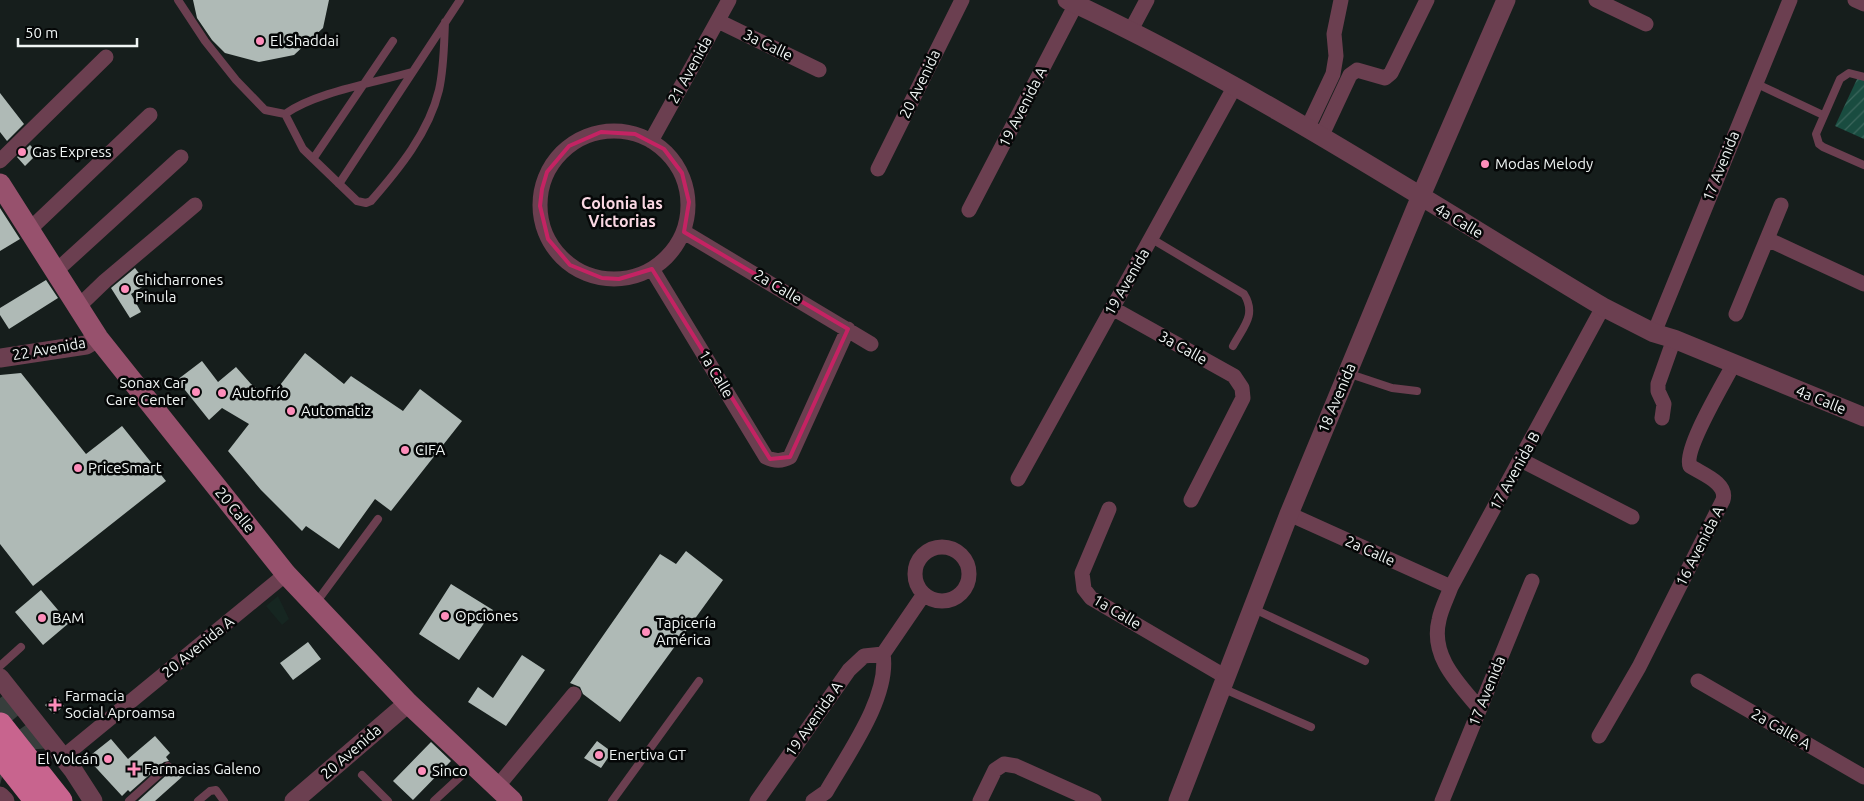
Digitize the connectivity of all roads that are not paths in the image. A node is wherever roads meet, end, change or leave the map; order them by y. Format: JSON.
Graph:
{"nodes":[{"id":1,"x":178,"y":0,"type":"edge"},
{"id":2,"x":460,"y":0,"type":"edge"},
{"id":3,"x":730,"y":0,"type":"edge"},
{"id":4,"x":962,"y":0,"type":"edge"},
{"id":5,"x":1146,"y":0,"type":"edge"},
{"id":6,"x":1340,"y":0,"type":"edge"},
{"id":7,"x":1427,"y":0,"type":"edge"},
{"id":8,"x":1506,"y":0,"type":"edge"},
{"id":9,"x":1596,"y":0,"type":"edge"},
{"id":10,"x":1855,"y":0,"type":"edge"},
{"id":11,"x":1787,"y":1,"type":"edge"},
{"id":12,"x":1071,"y":2,"type":"edge"},
{"id":13,"x":1864,"y":4,"type":"edge"},
{"id":14,"x":718,"y":21,"type":"junction"},
{"id":15,"x":445,"y":22,"type":"junction"},
{"id":16,"x":1646,"y":24,"type":"dead end"},
{"id":17,"x":1131,"y":30,"type":"junction"},
{"id":18,"x":393,"y":41,"type":"dead end"},
{"id":19,"x":106,"y":57,"type":"dead end"},
{"id":20,"x":819,"y":70,"type":"dead end"},
{"id":21,"x":412,"y":72,"type":"junction"},
{"id":22,"x":1864,"y":77,"type":"edge"},
{"id":23,"x":1755,"y":83,"type":"junction"},
{"id":24,"x":362,"y":86,"type":"junction"},
{"id":25,"x":1235,"y":86,"type":"junction"},
{"id":26,"x":285,"y":114,"type":"junction"},
{"id":27,"x":150,"y":115,"type":"dead end"},
{"id":28,"x":1823,"y":115,"type":"junction"},
{"id":29,"x":1314,"y":133,"type":"junction"},
{"id":30,"x":651,"y":141,"type":"junction"},
{"id":31,"x":181,"y":157,"type":"dead end"},
{"id":32,"x":313,"y":159,"type":"junction"},
{"id":33,"x":0,"y":161,"type":"edge"},
{"id":34,"x":1864,"y":165,"type":"edge"},
{"id":35,"x":878,"y":169,"type":"dead end"},
{"id":36,"x":0,"y":184,"type":"edge"},
{"id":37,"x":339,"y":184,"type":"junction"},
{"id":38,"x":1420,"y":198,"type":"junction"},
{"id":39,"x":195,"y":205,"type":"dead end"},
{"id":40,"x":1781,"y":205,"type":"dead end"},
{"id":41,"x":969,"y":210,"type":"dead end"},
{"id":42,"x":29,"y":230,"type":"junction"},
{"id":43,"x":684,"y":232,"type":"junction"},
{"id":44,"x":1152,"y":239,"type":"junction"},
{"id":45,"x":1767,"y":239,"type":"junction"},
{"id":46,"x":652,"y":269,"type":"junction"},
{"id":47,"x":56,"y":271,"type":"junction"},
{"id":48,"x":1864,"y":284,"type":"edge"},
{"id":49,"x":79,"y":306,"type":"junction"},
{"id":50,"x":1112,"y":308,"type":"junction"},
{"id":51,"x":1603,"y":308,"type":"junction"},
{"id":52,"x":1736,"y":314,"type":"dead end"},
{"id":53,"x":848,"y":329,"type":"junction"},
{"id":54,"x":1654,"y":333,"type":"junction"},
{"id":55,"x":98,"y":338,"type":"junction"},
{"id":56,"x":1674,"y":339,"type":"junction"},
{"id":57,"x":871,"y":344,"type":"dead end"},
{"id":58,"x":1233,"y":346,"type":"dead end"},
{"id":59,"x":0,"y":358,"type":"edge"},
{"id":60,"x":1733,"y":364,"type":"junction"},
{"id":61,"x":1347,"y":374,"type":"junction"},
{"id":62,"x":1418,"y":391,"type":"dead end"},
{"id":63,"x":1864,"y":417,"type":"edge"},
{"id":64,"x":1662,"y":418,"type":"dead end"},
{"id":65,"x":1521,"y":460,"type":"junction"},
{"id":66,"x":1018,"y":479,"type":"dead end"},
{"id":67,"x":1191,"y":500,"type":"dead end"},
{"id":68,"x":1109,"y":509,"type":"dead end"},
{"id":69,"x":1289,"y":514,"type":"junction"},
{"id":70,"x":1632,"y":517,"type":"dead end"},
{"id":71,"x":378,"y":519,"type":"dead end"},
{"id":72,"x":286,"y":574,"type":"junction"},
{"id":73,"x":1532,"y":581,"type":"dead end"},
{"id":74,"x":1451,"y":587,"type":"junction"},
{"id":75,"x":924,"y":594,"type":"dead end"},
{"id":76,"x":315,"y":604,"type":"junction"},
{"id":77,"x":1252,"y":609,"type":"junction"},
{"id":78,"x":21,"y":646,"type":"dead end"},
{"id":79,"x":883,"y":654,"type":"junction"},
{"id":80,"x":1365,"y":662,"type":"dead end"},
{"id":81,"x":0,"y":666,"type":"edge"},
{"id":82,"x":0,"y":678,"type":"edge"},
{"id":83,"x":699,"y":681,"type":"dead end"},
{"id":84,"x":1698,"y":681,"type":"dead end"},
{"id":85,"x":1224,"y":682,"type":"junction"},
{"id":86,"x":574,"y":694,"type":"dead end"},
{"id":87,"x":408,"y":703,"type":"junction"},
{"id":88,"x":1479,"y":708,"type":"junction"},
{"id":89,"x":0,"y":725,"type":"edge"},
{"id":90,"x":1311,"y":727,"type":"dead end"},
{"id":91,"x":1599,"y":736,"type":"dead end"},
{"id":92,"x":0,"y":754,"type":"edge"},
{"id":93,"x":63,"y":757,"type":"junction"},
{"id":94,"x":474,"y":765,"type":"junction"},
{"id":95,"x":168,"y":766,"type":"dead end"},
{"id":96,"x":362,"y":775,"type":"dead end"},
{"id":97,"x":1864,"y":777,"type":"edge"},
{"id":98,"x":504,"y":794,"type":"edge"},
{"id":99,"x":0,"y":796,"type":"edge"},
{"id":100,"x":301,"y":799,"type":"edge"},
{"id":101,"x":5,"y":801,"type":"edge"},
{"id":102,"x":37,"y":801,"type":"edge"},
{"id":103,"x":60,"y":801,"type":"edge"},
{"id":104,"x":93,"y":801,"type":"edge"},
{"id":105,"x":129,"y":801,"type":"edge"},
{"id":106,"x":198,"y":801,"type":"edge"},
{"id":107,"x":224,"y":801,"type":"edge"},
{"id":108,"x":388,"y":801,"type":"edge"},
{"id":109,"x":434,"y":801,"type":"edge"},
{"id":110,"x":612,"y":801,"type":"edge"},
{"id":111,"x":758,"y":801,"type":"edge"},
{"id":112,"x":813,"y":801,"type":"edge"},
{"id":113,"x":980,"y":801,"type":"edge"},
{"id":114,"x":1094,"y":801,"type":"edge"},
{"id":115,"x":1178,"y":801,"type":"edge"},
{"id":116,"x":1442,"y":801,"type":"edge"}],
"edges":[{"from":1,"to":26,"type":"lane"},
{"from":2,"to":15,"type":"lane"},
{"from":3,"to":14,"type":"street","name":"21 Avenida"},
{"from":4,"to":35,"type":"street","name":"20 Avenida"},
{"from":5,"to":17,"type":"street"},
{"from":6,"to":29,"type":"street"},
{"from":7,"to":29,"type":"street"},
{"from":8,"to":38,"type":"street","name":"18 Avenida"},
{"from":9,"to":16,"type":"street"},
{"from":10,"to":13,"type":"street"},
{"from":11,"to":23,"type":"street","name":"17 Avenida"},
{"from":12,"to":17,"type":"street","name":"4a Calle"},
{"from":12,"to":41,"type":"street","name":"19 Avenida A"},
{"from":14,"to":20,"type":"street","name":"3a Calle"},
{"from":14,"to":30,"type":"street","name":"21 Avenida"},
{"from":15,"to":21,"type":"lane"},
{"from":15,"to":37,"type":"lane"},
{"from":17,"to":25,"type":"street","name":"4a Calle"},
{"from":18,"to":24,"type":"lane"},
{"from":19,"to":33,"type":"street"},
{"from":21,"to":24,"type":"lane"},
{"from":21,"to":37,"type":"lane"},
{"from":22,"to":28,"type":"lane"},
{"from":23,"to":28,"type":"lane"},
{"from":23,"to":54,"type":"street","name":"17 Avenida"},
{"from":24,"to":26,"type":"lane"},
{"from":24,"to":32,"type":"lane"},
{"from":25,"to":29,"type":"street","name":"4a Calle"},
{"from":25,"to":44,"type":"street","name":"19 Avenida"},
{"from":26,"to":32,"type":"lane"},
{"from":27,"to":42,"type":"street"},
{"from":28,"to":34,"type":"lane"},
{"from":29,"to":38,"type":"street","name":"4a Calle"},
{"from":30,"to":43,"type":"street"},
{"from":30,"to":46,"type":"street"},
{"from":31,"to":47,"type":"street"},
{"from":32,"to":37,"type":"lane"},
{"from":36,"to":42,"type":"main road","name":"20 Calle"},
{"from":38,"to":51,"type":"street","name":"4a Calle"},
{"from":38,"to":61,"type":"street","name":"18 Avenida"},
{"from":39,"to":49,"type":"street"},
{"from":40,"to":45,"type":"street"},
{"from":42,"to":47,"type":"main road","name":"20 Calle"},
{"from":43,"to":46,"type":"street"},
{"from":43,"to":53,"type":"street","name":"2a Calle"},
{"from":44,"to":50,"type":"street","name":"19 Avenida"},
{"from":44,"to":58,"type":"lane"},
{"from":45,"to":48,"type":"street"},
{"from":45,"to":52,"type":"street"},
{"from":46,"to":53,"type":"street","name":"1a Calle"},
{"from":47,"to":49,"type":"main road","name":"20 Calle"},
{"from":49,"to":55,"type":"main road","name":"20 Calle"},
{"from":50,"to":66,"type":"street","name":"19 Avenida"},
{"from":50,"to":67,"type":"street","name":"3a Calle"},
{"from":51,"to":54,"type":"street","name":"4a Calle"},
{"from":51,"to":65,"type":"street","name":"17 Avenida B"},
{"from":53,"to":57,"type":"street","name":"2a Calle"},
{"from":54,"to":56,"type":"street","name":"4a Calle"},
{"from":55,"to":59,"type":"street","name":"22 Avenida"},
{"from":55,"to":72,"type":"main road","name":"20 Calle"},
{"from":56,"to":60,"type":"street","name":"4a Calle"},
{"from":56,"to":64,"type":"street"},
{"from":60,"to":63,"type":"street","name":"4a Calle"},
{"from":60,"to":91,"type":"street","name":"16 Avenida A"},
{"from":61,"to":62,"type":"lane"},
{"from":61,"to":69,"type":"street","name":"18 Avenida"},
{"from":65,"to":70,"type":"street"},
{"from":65,"to":74,"type":"street","name":"17 Avenida B"},
{"from":68,"to":85,"type":"street","name":"1a Calle"},
{"from":69,"to":74,"type":"street","name":"2a Calle"},
{"from":69,"to":77,"type":"street","name":"18 Avenida"},
{"from":71,"to":76,"type":"lane"},
{"from":72,"to":76,"type":"main road","name":"20 Calle"},
{"from":72,"to":93,"type":"street","name":"20 Avenida A"},
{"from":73,"to":88,"type":"street","name":"17 Avenida"},
{"from":74,"to":88,"type":"street","name":"17 Avenida B"},
{"from":75,"to":79,"type":"street"},
{"from":76,"to":87,"type":"main road","name":"20 Calle"},
{"from":77,"to":80,"type":"lane"},
{"from":77,"to":85,"type":"street","name":"18 Avenida"},
{"from":78,"to":81,"type":"lane"},
{"from":79,"to":111,"type":"street","name":"19 Avenida A"},
{"from":79,"to":112,"type":"street"},
{"from":82,"to":93,"type":"street"},
{"from":83,"to":110,"type":"lane"},
{"from":84,"to":97,"type":"street","name":"2a Calle A"},
{"from":85,"to":90,"type":"lane"},
{"from":85,"to":115,"type":"street","name":"18 Avenida"},
{"from":86,"to":98,"type":"street"},
{"from":87,"to":94,"type":"main road","name":"20 Calle"},
{"from":87,"to":100,"type":"street","name":"20 Avenida"},
{"from":88,"to":116,"type":"street","name":"17 Avenida"},
{"from":89,"to":103,"type":"highway"},
{"from":92,"to":102,"type":"highway"},
{"from":93,"to":104,"type":"street"},
{"from":94,"to":98,"type":"main road","name":"20 Calle"},
{"from":94,"to":109,"type":"lane"},
{"from":95,"to":105,"type":"lane"},
{"from":96,"to":108,"type":"lane"},
{"from":99,"to":101,"type":"street"},
{"from":106,"to":107,"type":"lane"},
{"from":113,"to":114,"type":"street"}]}
